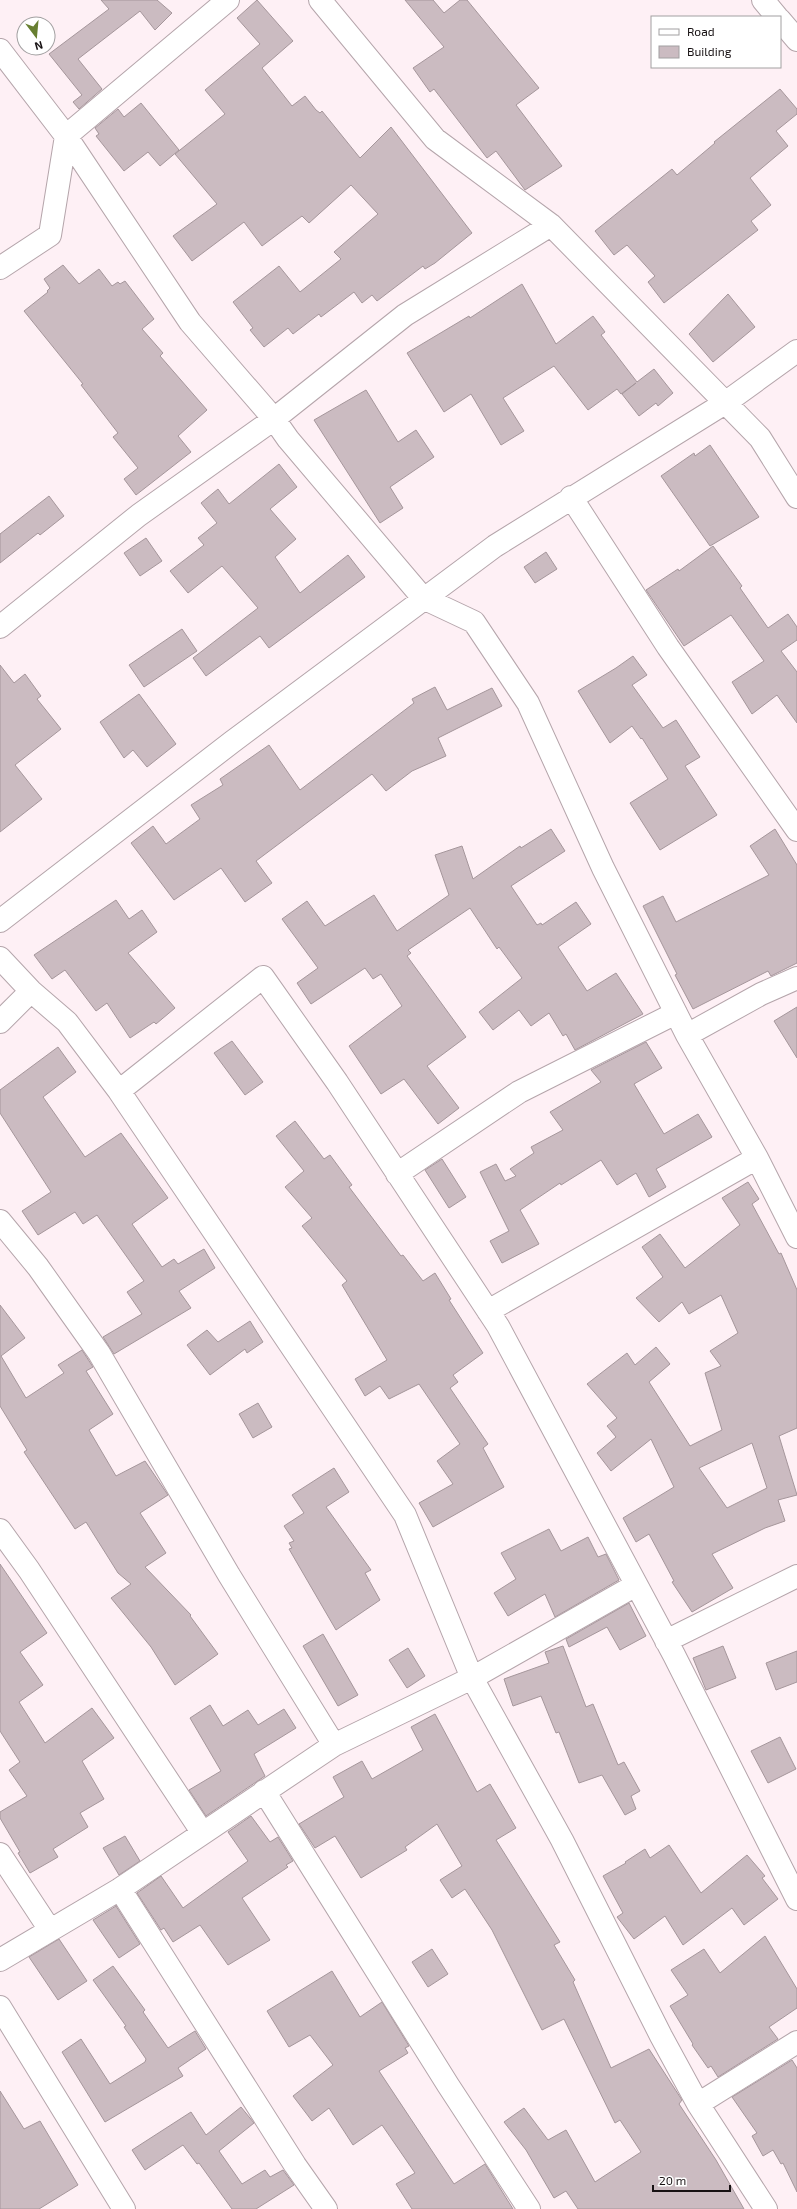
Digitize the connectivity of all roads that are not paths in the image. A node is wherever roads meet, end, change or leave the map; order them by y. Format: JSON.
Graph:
{"nodes":[{"id":1,"x":228,"y":0,"type":"edge"},
{"id":2,"x":320,"y":0,"type":"edge"},
{"id":3,"x":763,"y":0,"type":"edge"},
{"id":4,"x":776,"y":16,"type":"edge"},
{"id":5,"x":781,"y":21,"type":"edge"},
{"id":6,"x":797,"y":40,"type":"edge"},
{"id":7,"x":0,"y":50,"type":"edge"},
{"id":8,"x":66,"y":136,"type":"junction"},
{"id":9,"x":551,"y":225,"type":"junction"},
{"id":10,"x":0,"y":268,"type":"edge"},
{"id":11,"x":797,"y":351,"type":"edge"},
{"id":12,"x":725,"y":403,"type":"junction"},
{"id":13,"x":274,"y":419,"type":"junction"},
{"id":14,"x":571,"y":497,"type":"junction"},
{"id":15,"x":797,"y":497,"type":"edge"},
{"id":16,"x":423,"y":598,"type":"junction"},
{"id":17,"x":0,"y":627,"type":"edge"},
{"id":18,"x":797,"y":830,"type":"edge"},
{"id":19,"x":0,"y":921,"type":"edge"},
{"id":20,"x":0,"y":958,"type":"edge"},
{"id":21,"x":797,"y":978,"type":"edge"},
{"id":22,"x":32,"y":991,"type":"junction"},
{"id":23,"x":676,"y":1013,"type":"junction"},
{"id":24,"x":0,"y":1022,"type":"edge"},
{"id":25,"x":687,"y":1035,"type":"junction"},
{"id":26,"x":119,"y":1092,"type":"junction"},
{"id":27,"x":757,"y":1158,"type":"junction"},
{"id":28,"x":397,"y":1174,"type":"junction"},
{"id":29,"x":0,"y":1222,"type":"edge"},
{"id":30,"x":797,"y":1237,"type":"edge"},
{"id":31,"x":488,"y":1311,"type":"junction"},
{"id":32,"x":0,"y":1530,"type":"edge"},
{"id":33,"x":797,"y":1576,"type":"edge"},
{"id":34,"x":636,"y":1586,"type":"junction"},
{"id":35,"x":666,"y":1641,"type":"junction"},
{"id":36,"x":472,"y":1678,"type":"junction"},
{"id":37,"x":334,"y":1745,"type":"junction"},
{"id":38,"x":264,"y":1791,"type":"junction"},
{"id":39,"x":202,"y":1832,"type":"junction"},
{"id":40,"x":0,"y":1854,"type":"edge"},
{"id":41,"x":120,"y":1890,"type":"junction"},
{"id":42,"x":797,"y":1898,"type":"edge"},
{"id":43,"x":50,"y":1930,"type":"junction"},
{"id":44,"x":0,"y":1960,"type":"edge"},
{"id":45,"x":0,"y":2007,"type":"edge"},
{"id":46,"x":797,"y":2042,"type":"edge"},
{"id":47,"x":698,"y":2104,"type":"junction"},
{"id":48,"x":124,"y":2209,"type":"edge"},
{"id":49,"x":326,"y":2209,"type":"edge"},
{"id":50,"x":529,"y":2209,"type":"edge"},
{"id":51,"x":766,"y":2209,"type":"edge"}],
"edges":[{"from":1,"to":8,"type":"street"},
{"from":2,"to":9,"type":"street"},
{"from":3,"to":4,"type":"street"},
{"from":5,"to":6,"type":"street"},
{"from":7,"to":8,"type":"street"},
{"from":8,"to":10,"type":"street"},
{"from":8,"to":13,"type":"street"},
{"from":9,"to":12,"type":"street"},
{"from":9,"to":13,"type":"street"},
{"from":11,"to":12,"type":"street"},
{"from":12,"to":14,"type":"street"},
{"from":12,"to":15,"type":"street"},
{"from":13,"to":16,"type":"street"},
{"from":13,"to":17,"type":"street"},
{"from":14,"to":16,"type":"street"},
{"from":14,"to":18,"type":"street"},
{"from":16,"to":19,"type":"street"},
{"from":16,"to":23,"type":"street"},
{"from":20,"to":22,"type":"street"},
{"from":21,"to":25,"type":"street"},
{"from":22,"to":24,"type":"street"},
{"from":22,"to":26,"type":"street"},
{"from":23,"to":25,"type":"street"},
{"from":23,"to":28,"type":"street"},
{"from":25,"to":27,"type":"street"},
{"from":26,"to":28,"type":"street"},
{"from":26,"to":36,"type":"street"},
{"from":27,"to":30,"type":"street"},
{"from":27,"to":31,"type":"street"},
{"from":28,"to":31,"type":"street"},
{"from":29,"to":37,"type":"street"},
{"from":31,"to":34,"type":"street"},
{"from":32,"to":39,"type":"street"},
{"from":33,"to":35,"type":"street"},
{"from":34,"to":35,"type":"street"},
{"from":34,"to":36,"type":"street"},
{"from":35,"to":42,"type":"street"},
{"from":36,"to":37,"type":"street"},
{"from":36,"to":47,"type":"street"},
{"from":37,"to":38,"type":"street"},
{"from":38,"to":39,"type":"street"},
{"from":38,"to":50,"type":"street"},
{"from":39,"to":41,"type":"street"},
{"from":40,"to":43,"type":"street"},
{"from":41,"to":43,"type":"street"},
{"from":41,"to":49,"type":"street"},
{"from":43,"to":44,"type":"street"},
{"from":45,"to":48,"type":"street"},
{"from":46,"to":47,"type":"street"},
{"from":47,"to":51,"type":"street"}]}
